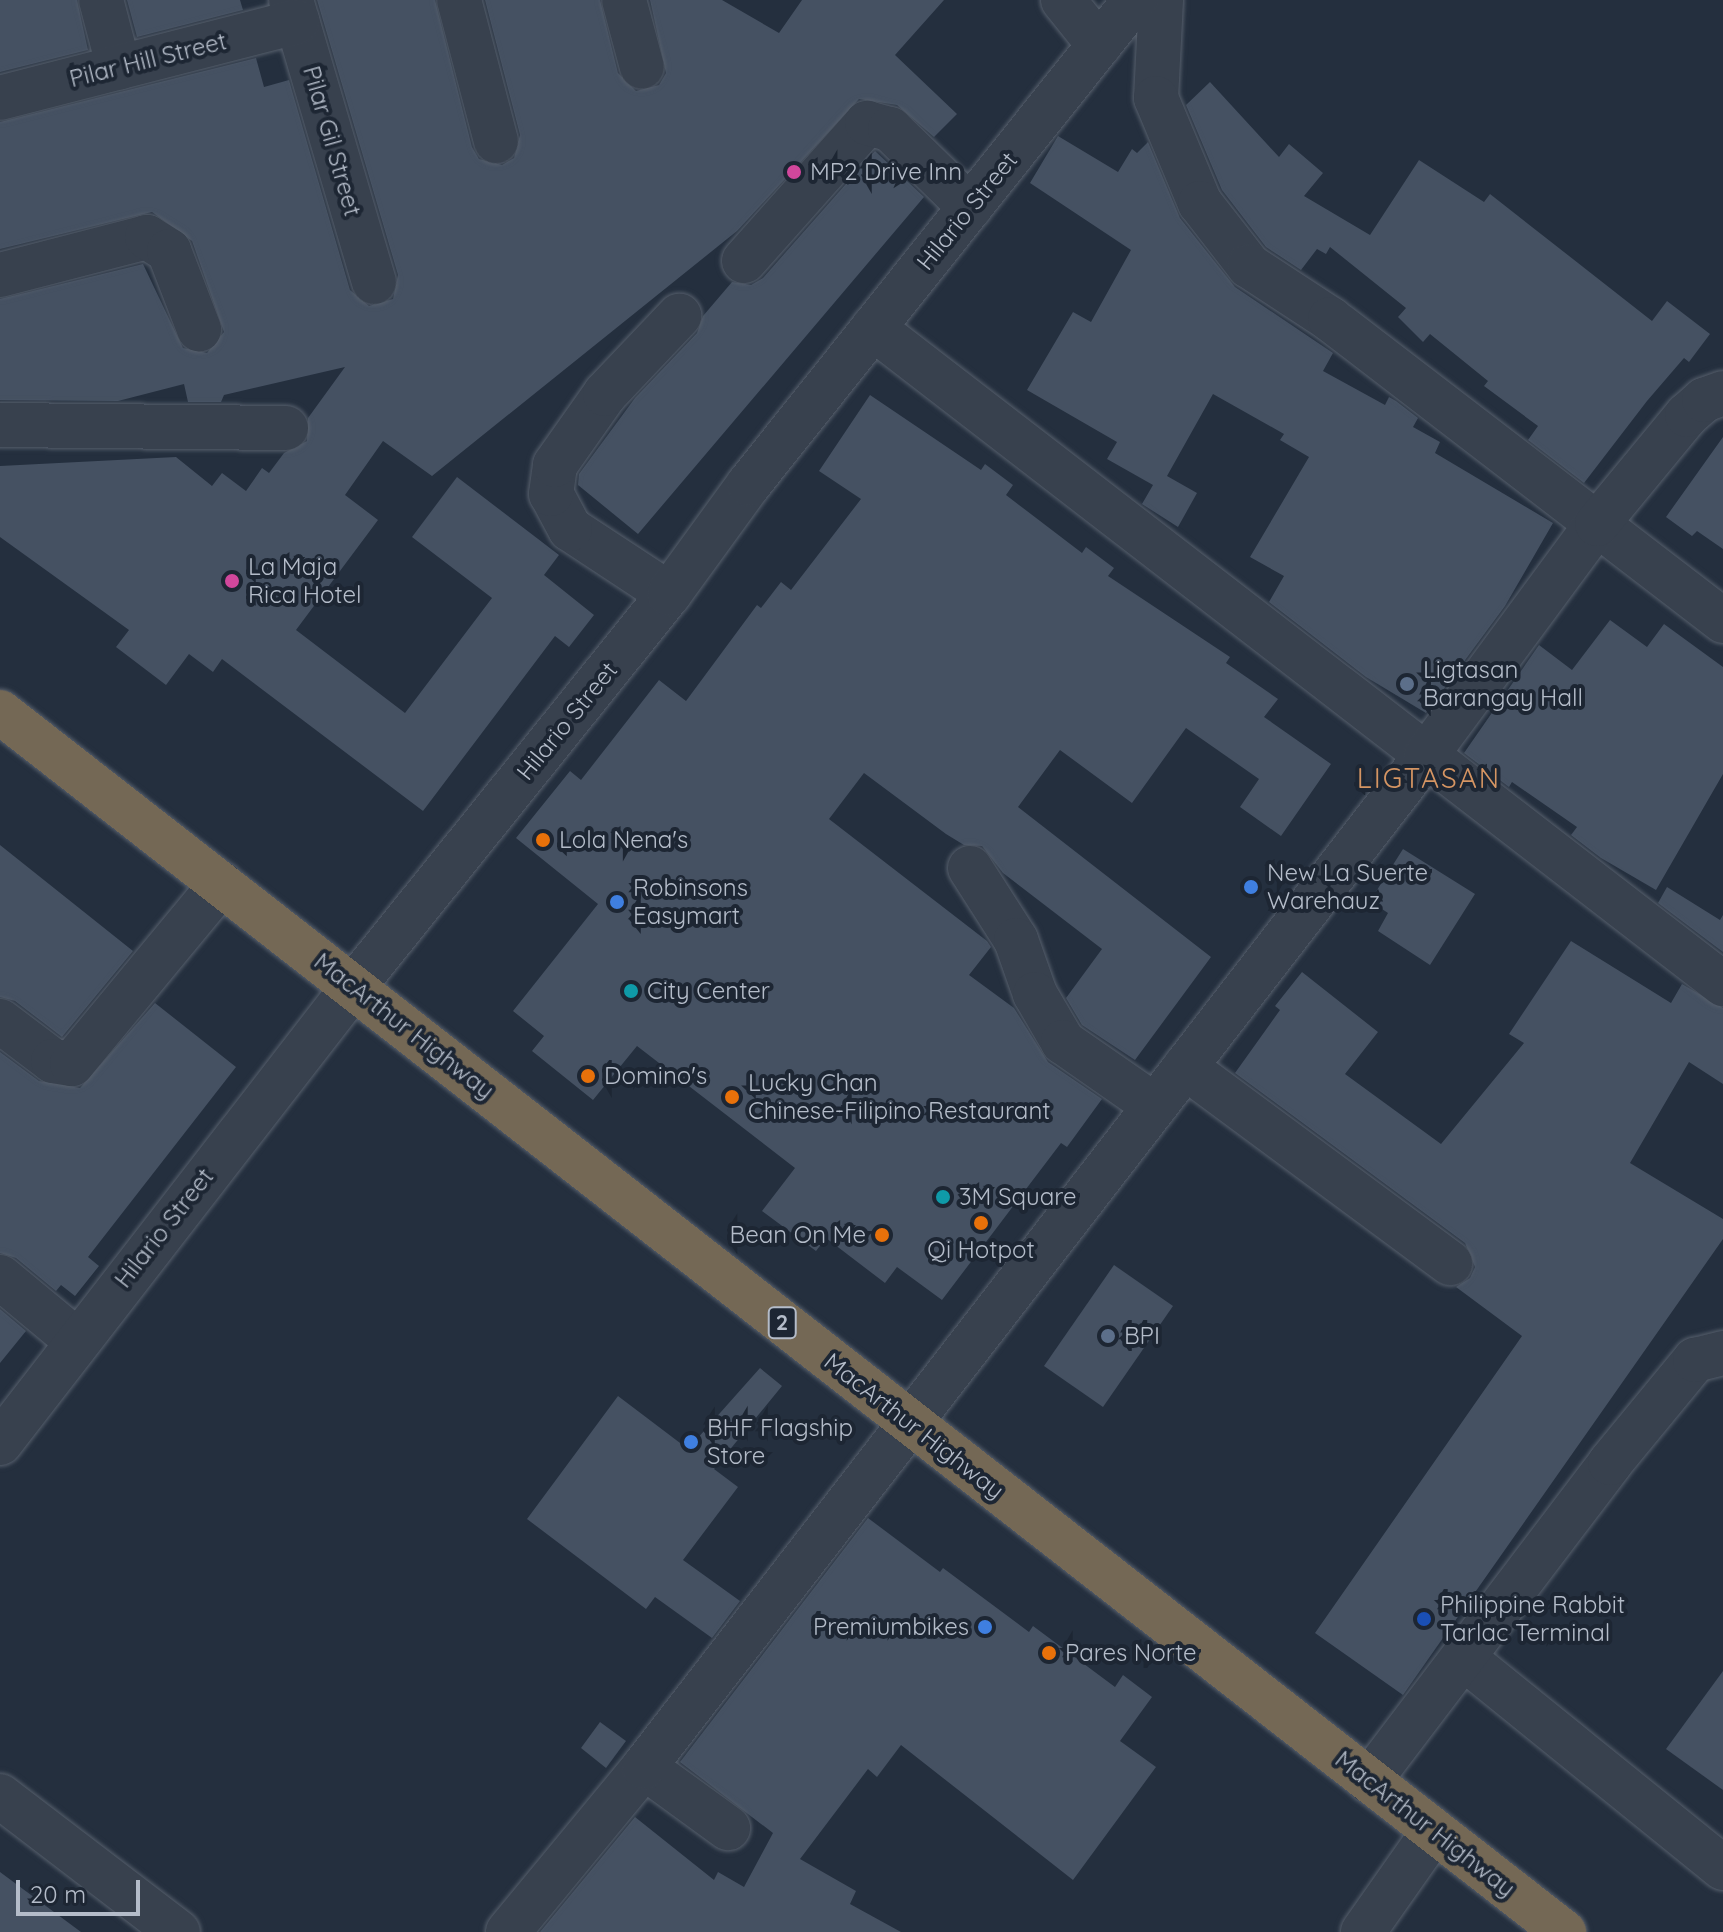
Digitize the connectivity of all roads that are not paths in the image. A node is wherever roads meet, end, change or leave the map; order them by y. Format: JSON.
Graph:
{"nodes":[{"id":1,"x":101,"y":0,"type":"edge"},
{"id":2,"x":459,"y":0,"type":"edge"},
{"id":3,"x":624,"y":0,"type":"edge"},
{"id":4,"x":1063,"y":0,"type":"edge"},
{"id":5,"x":1135,"y":0,"type":"edge"},
{"id":6,"x":1161,"y":0,"type":"edge"},
{"id":7,"x":294,"y":11,"type":"edge"},
{"id":8,"x":1099,"y":45,"type":"junction"},
{"id":9,"x":642,"y":67,"type":"dead end"},
{"id":10,"x":119,"y":68,"type":"junction"},
{"id":11,"x":0,"y":98,"type":"edge"},
{"id":12,"x":496,"y":141,"type":"dead end"},
{"id":13,"x":970,"y":207,"type":"junction"},
{"id":14,"x":744,"y":261,"type":"dead end"},
{"id":15,"x":0,"y":275,"type":"edge"},
{"id":16,"x":374,"y":282,"type":"dead end"},
{"id":17,"x":679,"y":316,"type":"dead end"},
{"id":18,"x":873,"y":328,"type":"junction"},
{"id":19,"x":199,"y":329,"type":"dead end"},
{"id":20,"x":1723,"y":393,"type":"edge"},
{"id":21,"x":0,"y":425,"type":"edge"},
{"id":22,"x":286,"y":428,"type":"dead end"},
{"id":23,"x":1597,"y":524,"type":"junction"},
{"id":24,"x":669,"y":594,"type":"junction"},
{"id":25,"x":1723,"y":621,"type":"edge"},
{"id":26,"x":0,"y":712,"type":"edge"},
{"id":27,"x":1425,"y":757,"type":"junction"},
{"id":28,"x":970,"y":868,"type":"dead end"},
{"id":29,"x":221,"y":884,"type":"junction"},
{"id":30,"x":1723,"y":984,"type":"edge"},
{"id":31,"x":354,"y":986,"type":"junction"},
{"id":32,"x":0,"y":1021,"type":"edge"},
{"id":33,"x":1185,"y":1067,"type":"junction"},
{"id":34,"x":1155,"y":1106,"type":"junction"},
{"id":35,"x":1450,"y":1263,"type":"dead end"},
{"id":36,"x":0,"y":1277,"type":"edge"},
{"id":37,"x":76,"y":1340,"type":"junction"},
{"id":38,"x":1723,"y":1353,"type":"edge"},
{"id":39,"x":909,"y":1423,"type":"junction"},
{"id":40,"x":0,"y":1443,"type":"edge"},
{"id":41,"x":1465,"y":1659,"type":"junction"},
{"id":42,"x":644,"y":1767,"type":"junction"},
{"id":43,"x":1369,"y":1781,"type":"junction"},
{"id":44,"x":0,"y":1796,"type":"edge"},
{"id":45,"x":728,"y":1828,"type":"dead end"},
{"id":46,"x":1434,"y":1831,"type":"junction"},
{"id":47,"x":1723,"y":1868,"type":"edge"},
{"id":48,"x":178,"y":1932,"type":"edge"},
{"id":49,"x":508,"y":1932,"type":"edge"},
{"id":50,"x":1363,"y":1932,"type":"edge"},
{"id":51,"x":1564,"y":1932,"type":"edge"}],
"edges":[{"from":1,"to":10,"type":"street"},
{"from":2,"to":12,"type":"street"},
{"from":3,"to":9,"type":"street"},
{"from":4,"to":8,"type":"street"},
{"from":5,"to":8,"type":"street","name":"Hilario Street"},
{"from":6,"to":23,"type":"street"},
{"from":7,"to":10,"type":"street","name":"Pilar Hill Street"},
{"from":7,"to":16,"type":"street","name":"Pilar Gil Street"},
{"from":8,"to":13,"type":"street","name":"Hilario Street"},
{"from":10,"to":11,"type":"street","name":"Pilar Hill Street"},
{"from":13,"to":14,"type":"street"},
{"from":13,"to":18,"type":"street","name":"Hilario Street"},
{"from":15,"to":19,"type":"street"},
{"from":17,"to":24,"type":"street"},
{"from":18,"to":24,"type":"street","name":"Hilario Street"},
{"from":18,"to":27,"type":"street"},
{"from":20,"to":23,"type":"street"},
{"from":21,"to":22,"type":"street"},
{"from":23,"to":25,"type":"street"},
{"from":23,"to":27,"type":"street"},
{"from":24,"to":31,"type":"street","name":"Hilario Street"},
{"from":26,"to":29,"type":"highway","name":"MacArthur Highway","number":"2"},
{"from":27,"to":30,"type":"street"},
{"from":27,"to":33,"type":"street"},
{"from":28,"to":34,"type":"street"},
{"from":29,"to":31,"type":"highway","name":"MacArthur Highway","number":"2"},
{"from":29,"to":32,"type":"street"},
{"from":31,"to":37,"type":"street","name":"Hilario Street"},
{"from":31,"to":39,"type":"highway","name":"MacArthur Highway","number":"2"},
{"from":33,"to":34,"type":"street"},
{"from":33,"to":35,"type":"street"},
{"from":34,"to":39,"type":"street"},
{"from":36,"to":37,"type":"street"},
{"from":37,"to":40,"type":"street","name":"Hilario Street"},
{"from":38,"to":41,"type":"street"},
{"from":39,"to":42,"type":"street"},
{"from":39,"to":43,"type":"highway","name":"MacArthur Highway","number":"2"},
{"from":41,"to":43,"type":"street"},
{"from":41,"to":47,"type":"street"},
{"from":42,"to":45,"type":"street"},
{"from":42,"to":49,"type":"street"},
{"from":43,"to":46,"type":"highway","name":"MacArthur Highway","number":"2"},
{"from":44,"to":48,"type":"street"},
{"from":46,"to":50,"type":"street"},
{"from":46,"to":51,"type":"highway","name":"MacArthur Highway","number":"2"}]}
